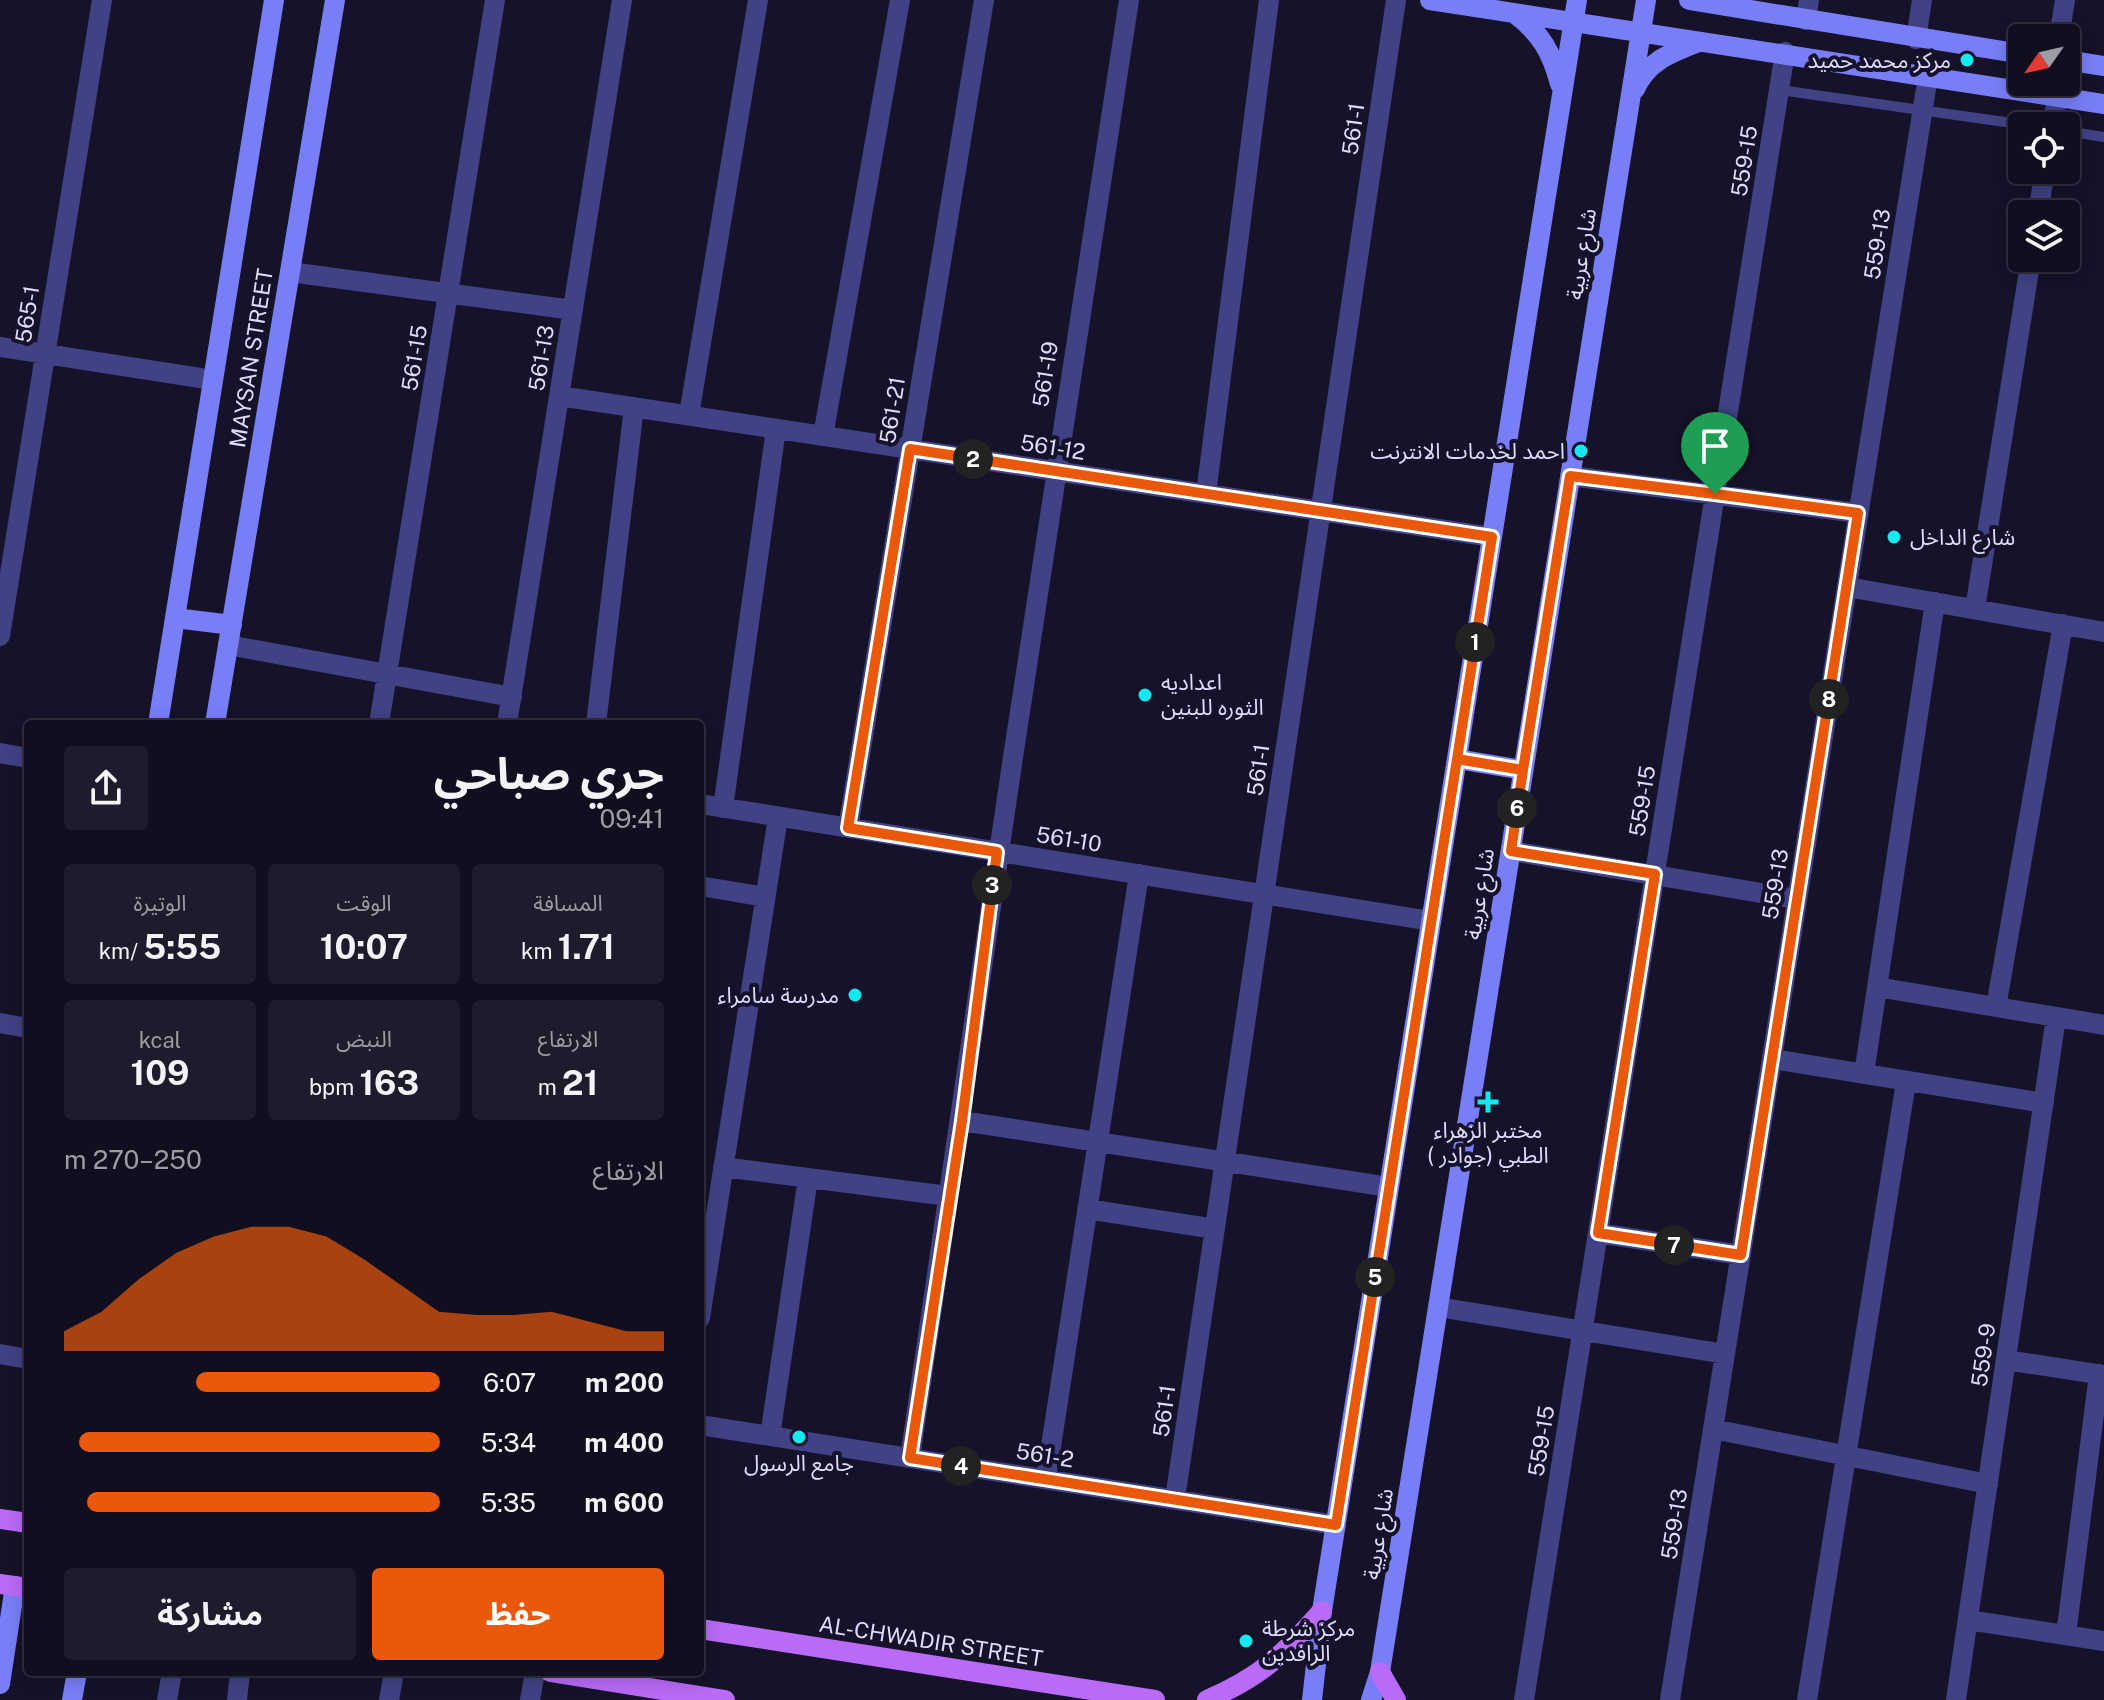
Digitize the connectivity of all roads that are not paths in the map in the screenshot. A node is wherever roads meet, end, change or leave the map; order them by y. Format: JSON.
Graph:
{"nodes":[{"id":1,"x":102,"y":0,"type":"edge"},
{"id":2,"x":274,"y":0,"type":"edge"},
{"id":3,"x":335,"y":0,"type":"edge"},
{"id":4,"x":495,"y":0,"type":"edge"},
{"id":5,"x":622,"y":0,"type":"edge"},
{"id":6,"x":758,"y":0,"type":"edge"},
{"id":7,"x":900,"y":0,"type":"edge"},
{"id":8,"x":984,"y":0,"type":"edge"},
{"id":9,"x":1129,"y":0,"type":"edge"},
{"id":10,"x":1269,"y":0,"type":"edge"},
{"id":11,"x":1396,"y":0,"type":"edge"},
{"id":12,"x":1430,"y":0,"type":"edge"},
{"id":13,"x":1577,"y":0,"type":"edge"},
{"id":14,"x":1646,"y":0,"type":"edge"},
{"id":15,"x":1694,"y":0,"type":"edge"},
{"id":16,"x":1922,"y":0,"type":"edge"},
{"id":17,"x":2065,"y":0,"type":"edge"},
{"id":18,"x":1808,"y":10,"type":"edge"},
{"id":19,"x":1514,"y":13,"type":"junction"},
{"id":20,"x":1573,"y":22,"type":"junction"},
{"id":21,"x":2061,"y":24,"type":"edge"},
{"id":22,"x":1640,"y":34,"type":"junction"},
{"id":23,"x":1916,"y":39,"type":"junction"},
{"id":24,"x":1701,"y":41,"type":"junction"},
{"id":25,"x":1785,"y":52,"type":"junction"},
{"id":26,"x":2008,"y":52,"type":"edge"},
{"id":27,"x":2080,"y":62,"type":"edge"},
{"id":28,"x":2104,"y":66,"type":"edge"},
{"id":29,"x":1928,"y":76,"type":"junction"},
{"id":30,"x":1780,"y":90,"type":"junction"},
{"id":31,"x":1562,"y":94,"type":"junction"},
{"id":32,"x":2057,"y":97,"type":"junction"},
{"id":33,"x":1630,"y":100,"type":"junction"},
{"id":34,"x":2104,"y":104,"type":"edge"},
{"id":35,"x":2055,"y":112,"type":"edge"},
{"id":36,"x":1922,"y":113,"type":"junction"},
{"id":37,"x":2008,"y":123,"type":"edge"},
{"id":38,"x":2080,"y":133,"type":"edge"},
{"id":39,"x":2104,"y":137,"type":"edge"},
{"id":40,"x":290,"y":272,"type":"junction"},
{"id":41,"x":2029,"y":272,"type":"edge"},
{"id":42,"x":448,"y":293,"type":"junction"},
{"id":43,"x":573,"y":310,"type":"junction"},
{"id":44,"x":0,"y":347,"type":"edge"},
{"id":45,"x":45,"y":354,"type":"junction"},
{"id":46,"x":213,"y":380,"type":"junction"},
{"id":47,"x":559,"y":396,"type":"junction"},
{"id":48,"x":634,"y":407,"type":"junction"},
{"id":49,"x":689,"y":415,"type":"junction"},
{"id":50,"x":776,"y":429,"type":"junction"},
{"id":51,"x":823,"y":436,"type":"junction"},
{"id":52,"x":910,"y":449,"type":"junction"},
{"id":53,"x":1054,"y":471,"type":"junction"},
{"id":54,"x":1570,"y":476,"type":"junction"},
{"id":55,"x":1206,"y":494,"type":"junction"},
{"id":56,"x":1715,"y":494,"type":"junction"},
{"id":57,"x":1320,"y":511,"type":"junction"},
{"id":58,"x":1858,"y":513,"type":"junction"},
{"id":59,"x":1492,"y":537,"type":"junction"},
{"id":60,"x":1847,"y":587,"type":"junction"},
{"id":61,"x":1935,"y":602,"type":"junction"},
{"id":62,"x":1975,"y":609,"type":"junction"},
{"id":63,"x":175,"y":618,"type":"junction"},
{"id":64,"x":2063,"y":624,"type":"junction"},
{"id":65,"x":2104,"y":632,"type":"edge"},
{"id":66,"x":230,"y":635,"type":"junction"},
{"id":67,"x":0,"y":636,"type":"edge"},
{"id":68,"x":387,"y":674,"type":"junction"},
{"id":69,"x":512,"y":697,"type":"junction"},
{"id":70,"x":159,"y":720,"type":"edge"},
{"id":71,"x":216,"y":720,"type":"edge"},
{"id":72,"x":380,"y":720,"type":"edge"},
{"id":73,"x":508,"y":720,"type":"edge"},
{"id":74,"x":596,"y":720,"type":"edge"},
{"id":75,"x":0,"y":753,"type":"edge"},
{"id":76,"x":24,"y":757,"type":"edge"},
{"id":77,"x":1457,"y":759,"type":"junction"},
{"id":78,"x":1523,"y":770,"type":"junction"},
{"id":79,"x":704,"y":805,"type":"edge"},
{"id":80,"x":723,"y":808,"type":"junction"},
{"id":81,"x":778,"y":817,"type":"junction"},
{"id":82,"x":848,"y":828,"type":"junction"},
{"id":83,"x":1511,"y":851,"type":"junction"},
{"id":84,"x":997,"y":852,"type":"junction"},
{"id":85,"x":1139,"y":874,"type":"junction"},
{"id":86,"x":1655,"y":874,"type":"junction"},
{"id":87,"x":704,"y":887,"type":"edge"},
{"id":88,"x":1264,"y":895,"type":"junction"},
{"id":89,"x":765,"y":897,"type":"junction"},
{"id":90,"x":1797,"y":899,"type":"junction"},
{"id":91,"x":1431,"y":921,"type":"junction"},
{"id":92,"x":1877,"y":987,"type":"junction"},
{"id":93,"x":1996,"y":1007,"type":"junction"},
{"id":94,"x":2056,"y":1017,"type":"junction"},
{"id":95,"x":0,"y":1023,"type":"edge"},
{"id":96,"x":2104,"y":1025,"type":"edge"},
{"id":97,"x":24,"y":1027,"type":"edge"},
{"id":98,"x":1772,"y":1059,"type":"junction"},
{"id":99,"x":1864,"y":1074,"type":"junction"},
{"id":100,"x":1906,"y":1082,"type":"junction"},
{"id":101,"x":2044,"y":1103,"type":"junction"},
{"id":102,"x":962,"y":1121,"type":"junction"},
{"id":103,"x":1098,"y":1142,"type":"junction"},
{"id":104,"x":1225,"y":1161,"type":"junction"},
{"id":105,"x":723,"y":1167,"type":"junction"},
{"id":106,"x":808,"y":1178,"type":"junction"},
{"id":107,"x":1389,"y":1187,"type":"junction"},
{"id":108,"x":948,"y":1196,"type":"junction"},
{"id":109,"x":1087,"y":1209,"type":"junction"},
{"id":110,"x":1215,"y":1229,"type":"junction"},
{"id":111,"x":1598,"y":1233,"type":"junction"},
{"id":112,"x":1741,"y":1255,"type":"junction"},
{"id":113,"x":704,"y":1271,"type":"edge"},
{"id":114,"x":1438,"y":1307,"type":"junction"},
{"id":115,"x":1583,"y":1333,"type":"junction"},
{"id":116,"x":0,"y":1354,"type":"edge"},
{"id":117,"x":1725,"y":1354,"type":"junction"},
{"id":118,"x":24,"y":1358,"type":"edge"},
{"id":119,"x":2006,"y":1360,"type":"junction"},
{"id":120,"x":2102,"y":1375,"type":"edge"},
{"id":121,"x":704,"y":1426,"type":"edge"},
{"id":122,"x":1713,"y":1429,"type":"junction"},
{"id":123,"x":770,"y":1436,"type":"junction"},
{"id":124,"x":1845,"y":1455,"type":"junction"},
{"id":125,"x":910,"y":1458,"type":"junction"},
{"id":126,"x":1046,"y":1479,"type":"junction"},
{"id":127,"x":1988,"y":1484,"type":"junction"},
{"id":128,"x":1175,"y":1499,"type":"junction"},
{"id":129,"x":0,"y":1519,"type":"edge"},
{"id":130,"x":24,"y":1522,"type":"edge"},
{"id":131,"x":1336,"y":1525,"type":"junction"},
{"id":132,"x":14,"y":1586,"type":"edge"},
{"id":133,"x":1322,"y":1611,"type":"junction"},
{"id":134,"x":1968,"y":1620,"type":"junction"},
{"id":135,"x":704,"y":1630,"type":"edge"},
{"id":136,"x":2066,"y":1635,"type":"junction"},
{"id":137,"x":2104,"y":1641,"type":"edge"},
{"id":138,"x":1380,"y":1672,"type":"junction"},
{"id":139,"x":76,"y":1676,"type":"edge"},
{"id":140,"x":171,"y":1676,"type":"edge"},
{"id":141,"x":240,"y":1676,"type":"edge"},
{"id":142,"x":393,"y":1676,"type":"edge"},
{"id":143,"x":534,"y":1676,"type":"edge"},
{"id":144,"x":597,"y":1676,"type":"edge"},
{"id":145,"x":621,"y":1678,"type":"edge"},
{"id":146,"x":0,"y":1684,"type":"edge"},
{"id":147,"x":682,"y":1696,"type":"edge"},
{"id":148,"x":72,"y":1700,"type":"edge"},
{"id":149,"x":167,"y":1700,"type":"edge"},
{"id":150,"x":237,"y":1700,"type":"edge"},
{"id":151,"x":389,"y":1700,"type":"edge"},
{"id":152,"x":530,"y":1700,"type":"edge"},
{"id":153,"x":725,"y":1700,"type":"edge"},
{"id":154,"x":1155,"y":1700,"type":"edge"},
{"id":155,"x":1207,"y":1700,"type":"edge"},
{"id":156,"x":1312,"y":1700,"type":"edge"},
{"id":157,"x":1371,"y":1700,"type":"edge"},
{"id":158,"x":1396,"y":1700,"type":"edge"},
{"id":159,"x":1524,"y":1700,"type":"edge"},
{"id":160,"x":1670,"y":1700,"type":"edge"},
{"id":161,"x":1807,"y":1700,"type":"edge"},
{"id":162,"x":1956,"y":1700,"type":"edge"}],
"edges":[{"from":1,"to":45,"type":"street","name":"565-1"},
{"from":2,"to":46,"type":"main road","name":"MAYSAN STREET"},
{"from":3,"to":40,"type":"main road","name":"MAYSAN STREET"},
{"from":4,"to":42,"type":"street","name":"561-15"},
{"from":5,"to":43,"type":"street","name":"561-13"},
{"from":6,"to":49,"type":"street"},
{"from":7,"to":51,"type":"street"},
{"from":8,"to":52,"type":"street","name":"561-21"},
{"from":9,"to":53,"type":"street","name":"561-19"},
{"from":10,"to":55,"type":"street"},
{"from":11,"to":57,"type":"street","name":"561-1"},
{"from":12,"to":19,"type":"main road"},
{"from":13,"to":20,"type":"main road","name":"شارع عربية"},
{"from":14,"to":22,"type":"main road","name":"شارع عربية"},
{"from":15,"to":18,"type":"main road"},
{"from":16,"to":23,"type":"street"},
{"from":17,"to":21,"type":"street"},
{"from":18,"to":23,"type":"main road"},
{"from":19,"to":20,"type":"main road"},
{"from":19,"to":31,"type":"main road"},
{"from":20,"to":22,"type":"main road"},
{"from":20,"to":31,"type":"main road","name":"شارع عربية"},
{"from":22,"to":24,"type":"main road"},
{"from":22,"to":33,"type":"main road","name":"شارع عربية"},
{"from":23,"to":26,"type":"main road"},
{"from":24,"to":25,"type":"main road"},
{"from":24,"to":33,"type":"main road"},
{"from":25,"to":29,"type":"main road"},
{"from":25,"to":30,"type":"street","name":"559-15"},
{"from":27,"to":28,"type":"main road"},
{"from":29,"to":32,"type":"main road"},
{"from":29,"to":36,"type":"street","name":"559-13"},
{"from":30,"to":36,"type":"lane"},
{"from":30,"to":56,"type":"street","name":"559-15"},
{"from":31,"to":59,"type":"main road","name":"شارع عربية"},
{"from":32,"to":34,"type":"main road"},
{"from":32,"to":35,"type":"street"},
{"from":33,"to":54,"type":"main road","name":"شارع عربية"},
{"from":36,"to":37,"type":"lane"},
{"from":36,"to":58,"type":"street","name":"559-13"},
{"from":38,"to":39,"type":"lane"},
{"from":40,"to":42,"type":"street"},
{"from":40,"to":66,"type":"main road","name":"MAYSAN STREET"},
{"from":41,"to":62,"type":"street"},
{"from":42,"to":43,"type":"street"},
{"from":42,"to":68,"type":"street","name":"561-15"},
{"from":43,"to":47,"type":"street","name":"561-13"},
{"from":44,"to":45,"type":"street"},
{"from":45,"to":46,"type":"street"},
{"from":45,"to":67,"type":"street","name":"565-1"},
{"from":46,"to":63,"type":"main road","name":"MAYSAN STREET"},
{"from":47,"to":48,"type":"street","name":"561-12"},
{"from":47,"to":69,"type":"street","name":"561-13"},
{"from":48,"to":49,"type":"street","name":"561-12"},
{"from":48,"to":74,"type":"street"},
{"from":49,"to":50,"type":"street","name":"561-12"},
{"from":50,"to":51,"type":"street","name":"561-12"},
{"from":50,"to":80,"type":"street"},
{"from":51,"to":52,"type":"street","name":"561-12"},
{"from":52,"to":53,"type":"street","name":"561-12"},
{"from":52,"to":82,"type":"street","name":"561-21"},
{"from":53,"to":55,"type":"street","name":"561-12"},
{"from":53,"to":84,"type":"street","name":"561-19"},
{"from":54,"to":56,"type":"street"},
{"from":54,"to":78,"type":"main road","name":"شارع عربية"},
{"from":55,"to":57,"type":"street","name":"561-12"},
{"from":56,"to":58,"type":"street"},
{"from":56,"to":86,"type":"street","name":"559-15"},
{"from":57,"to":59,"type":"street","name":"561-12"},
{"from":57,"to":88,"type":"street","name":"561-1"},
{"from":58,"to":60,"type":"street","name":"559-13"},
{"from":59,"to":77,"type":"main road","name":"شارع عربية"},
{"from":60,"to":61,"type":"street"},
{"from":60,"to":90,"type":"street","name":"559-13"},
{"from":61,"to":62,"type":"street"},
{"from":61,"to":92,"type":"street"},
{"from":62,"to":64,"type":"street"},
{"from":63,"to":66,"type":"main road"},
{"from":63,"to":70,"type":"main road","name":"MAYSAN STREET"},
{"from":64,"to":65,"type":"street"},
{"from":64,"to":93,"type":"street"},
{"from":66,"to":68,"type":"street"},
{"from":66,"to":71,"type":"main road","name":"MAYSAN STREET"},
{"from":68,"to":69,"type":"street"},
{"from":68,"to":72,"type":"street","name":"561-15"},
{"from":69,"to":73,"type":"street","name":"561-13"},
{"from":75,"to":76,"type":"street"},
{"from":77,"to":78,"type":"main road"},
{"from":77,"to":91,"type":"main road","name":"شارع عربية"},
{"from":78,"to":83,"type":"main road","name":"شارع عربية"},
{"from":79,"to":80,"type":"street","name":"561-10"},
{"from":80,"to":81,"type":"street","name":"561-10"},
{"from":81,"to":82,"type":"street","name":"561-10"},
{"from":81,"to":89,"type":"street"},
{"from":82,"to":84,"type":"street","name":"561-10"},
{"from":83,"to":86,"type":"street"},
{"from":83,"to":114,"type":"main road","name":"شارع عربية"},
{"from":84,"to":85,"type":"street","name":"561-10"},
{"from":84,"to":102,"type":"street","name":"561-19"},
{"from":85,"to":88,"type":"street","name":"561-10"},
{"from":85,"to":103,"type":"street"},
{"from":86,"to":90,"type":"street"},
{"from":86,"to":111,"type":"street","name":"559-15"},
{"from":87,"to":89,"type":"street"},
{"from":88,"to":91,"type":"street","name":"561-10"},
{"from":88,"to":104,"type":"street","name":"561-1"},
{"from":89,"to":105,"type":"street"},
{"from":90,"to":98,"type":"street","name":"559-13"},
{"from":91,"to":107,"type":"main road","name":"شارع عربية"},
{"from":92,"to":93,"type":"street"},
{"from":92,"to":99,"type":"street"},
{"from":93,"to":94,"type":"street"},
{"from":94,"to":96,"type":"street"},
{"from":94,"to":101,"type":"street","name":"559-9"},
{"from":95,"to":97,"type":"street"},
{"from":98,"to":99,"type":"street"},
{"from":98,"to":112,"type":"street","name":"559-13"},
{"from":99,"to":100,"type":"street"},
{"from":100,"to":101,"type":"street"},
{"from":100,"to":124,"type":"street"},
{"from":101,"to":119,"type":"street","name":"559-9"},
{"from":102,"to":103,"type":"street"},
{"from":102,"to":108,"type":"street","name":"561-19"},
{"from":103,"to":104,"type":"street"},
{"from":103,"to":109,"type":"street"},
{"from":104,"to":107,"type":"street"},
{"from":104,"to":110,"type":"street","name":"561-1"},
{"from":105,"to":106,"type":"street"},
{"from":105,"to":113,"type":"street"},
{"from":106,"to":108,"type":"street"},
{"from":106,"to":123,"type":"street"},
{"from":107,"to":131,"type":"main road","name":"شارع عربية"},
{"from":108,"to":125,"type":"street","name":"561-19"},
{"from":109,"to":110,"type":"street"},
{"from":109,"to":126,"type":"street"},
{"from":110,"to":128,"type":"street","name":"561-1"},
{"from":111,"to":112,"type":"street"},
{"from":111,"to":115,"type":"street","name":"559-15"},
{"from":112,"to":117,"type":"street","name":"559-13"},
{"from":114,"to":115,"type":"street"},
{"from":114,"to":138,"type":"main road","name":"شارع عربية"},
{"from":115,"to":117,"type":"street"},
{"from":115,"to":159,"type":"street","name":"559-15"},
{"from":116,"to":118,"type":"street"},
{"from":117,"to":122,"type":"street","name":"559-13"},
{"from":119,"to":120,"type":"street"},
{"from":119,"to":127,"type":"street","name":"559-9"},
{"from":120,"to":136,"type":"street"},
{"from":121,"to":123,"type":"street","name":"561-2"},
{"from":122,"to":124,"type":"street"},
{"from":122,"to":160,"type":"street","name":"559-13"},
{"from":123,"to":125,"type":"street","name":"561-2"},
{"from":124,"to":127,"type":"street"},
{"from":124,"to":161,"type":"street"},
{"from":125,"to":126,"type":"street","name":"561-2"},
{"from":126,"to":128,"type":"street","name":"561-2"},
{"from":127,"to":134,"type":"street","name":"559-9"},
{"from":128,"to":131,"type":"street","name":"561-2"},
{"from":129,"to":130,"type":"main road"},
{"from":131,"to":133,"type":"main road","name":"شارع عربية"},
{"from":132,"to":146,"type":"main road"},
{"from":133,"to":155,"type":"main road"},
{"from":133,"to":156,"type":"main road","name":"شارع عربية"},
{"from":134,"to":136,"type":"street"},
{"from":134,"to":162,"type":"street","name":"559-9"},
{"from":135,"to":154,"type":"main road","name":"AL-CHWADIR STREET"},
{"from":136,"to":137,"type":"street"},
{"from":138,"to":157,"type":"main road","name":"شارع عربية"},
{"from":138,"to":158,"type":"main road"},
{"from":139,"to":148,"type":"main road"},
{"from":140,"to":149,"type":"street"},
{"from":141,"to":150,"type":"street"},
{"from":142,"to":151,"type":"street"},
{"from":143,"to":152,"type":"street"},
{"from":144,"to":145,"type":"main road"},
{"from":145,"to":147,"type":"main road"},
{"from":147,"to":153,"type":"main road"}]}
